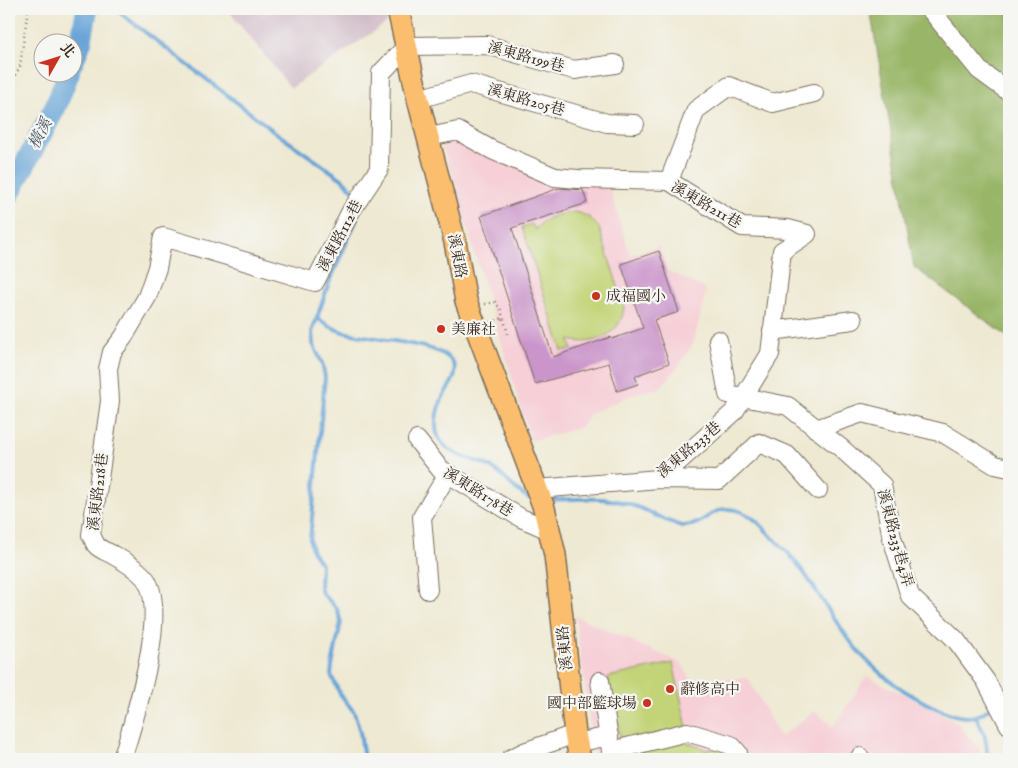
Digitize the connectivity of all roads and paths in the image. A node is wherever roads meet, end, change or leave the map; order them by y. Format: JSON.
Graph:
{"nodes":[{"id":1,"x":28,"y":9,"type":"edge"},
{"id":2,"x":398,"y":9,"type":"edge"},
{"id":3,"x":930,"y":9,"type":"edge"},
{"id":4,"x":407,"y":46,"type":"junction"},
{"id":5,"x":615,"y":64,"type":"dead end"},
{"id":6,"x":9,"y":89,"type":"edge"},
{"id":7,"x":814,"y":92,"type":"dead end"},
{"id":8,"x":1009,"y":92,"type":"edge"},
{"id":9,"x":418,"y":99,"type":"junction"},
{"id":10,"x":636,"y":124,"type":"dead end"},
{"id":11,"x":429,"y":137,"type":"junction"},
{"id":12,"x":669,"y":182,"type":"junction"},
{"id":13,"x":163,"y":237,"type":"joint"},
{"id":14,"x":490,"y":302,"type":"dead end"},
{"id":15,"x":853,"y":320,"type":"dead end"},
{"id":16,"x":485,"y":324,"type":"dead end"},
{"id":17,"x":463,"y":332,"type":"dead end"},
{"id":18,"x":772,"y":332,"type":"junction"},
{"id":19,"x":509,"y":337,"type":"dead end"},
{"id":20,"x":718,"y":340,"type":"dead end"},
{"id":21,"x":742,"y":398,"type":"junction"},
{"id":22,"x":816,"y":429,"type":"junction"},
{"id":23,"x":417,"y":440,"type":"dead end"},
{"id":24,"x":1009,"y":468,"type":"edge"},
{"id":25,"x":448,"y":474,"type":"junction"},
{"id":26,"x":659,"y":479,"type":"junction"},
{"id":27,"x":818,"y":490,"type":"dead end"},
{"id":28,"x":540,"y":498,"type":"junction"},
{"id":29,"x":549,"y":530,"type":"junction"},
{"id":30,"x":428,"y":590,"type":"dead end"},
{"id":31,"x":600,"y":681,"type":"dead end"},
{"id":32,"x":1009,"y":725,"type":"edge"},
{"id":33,"x":609,"y":736,"type":"junction"},
{"id":34,"x":577,"y":746,"type":"edge"},
{"id":35,"x":738,"y":753,"type":"dead end"},
{"id":36,"x":122,"y":759,"type":"edge"},
{"id":37,"x":510,"y":759,"type":"edge"}],
"edges":[{"from":1,"to":6,"type":"path"},
{"from":2,"to":4,"type":"main road","name":"溪東路"},
{"from":3,"to":8,"type":"street"},
{"from":4,"to":5,"type":"street","name":"溪東路199巷"},
{"from":4,"to":9,"type":"main road","name":"溪東路"},
{"from":4,"to":13,"type":"street","name":"溪東路112巷"},
{"from":7,"to":12,"type":"street"},
{"from":9,"to":10,"type":"street","name":"溪東路205巷"},
{"from":9,"to":11,"type":"main road","name":"溪東路"},
{"from":11,"to":12,"type":"street","name":"溪東路211巷"},
{"from":11,"to":28,"type":"main road","name":"溪東路"},
{"from":12,"to":18,"type":"street","name":"溪東路211巷"},
{"from":13,"to":36,"type":"street","name":"溪東路218巷"},
{"from":14,"to":19,"type":"path"},
{"from":15,"to":18,"type":"street"},
{"from":16,"to":17,"type":"path","bridge":true},
{"from":18,"to":21,"type":"street","name":"溪東路211巷"},
{"from":20,"to":21,"type":"street"},
{"from":21,"to":22,"type":"street","name":"溪東路233巷4弄"},
{"from":21,"to":26,"type":"street","name":"溪東路233巷"},
{"from":22,"to":24,"type":"street"},
{"from":22,"to":32,"type":"street","name":"溪東路233巷4弄"},
{"from":23,"to":25,"type":"street","name":"溪東路178巷"},
{"from":25,"to":29,"type":"street","name":"溪東路178巷"},
{"from":25,"to":30,"type":"street"},
{"from":26,"to":27,"type":"street"},
{"from":26,"to":28,"type":"street","name":"溪東路233巷"},
{"from":28,"to":29,"type":"main road","name":"溪東路"},
{"from":29,"to":34,"type":"main road","name":"溪東路"},
{"from":31,"to":33,"type":"street"},
{"from":33,"to":34,"type":"street"},
{"from":33,"to":35,"type":"street"},
{"from":34,"to":37,"type":"street"}]}
